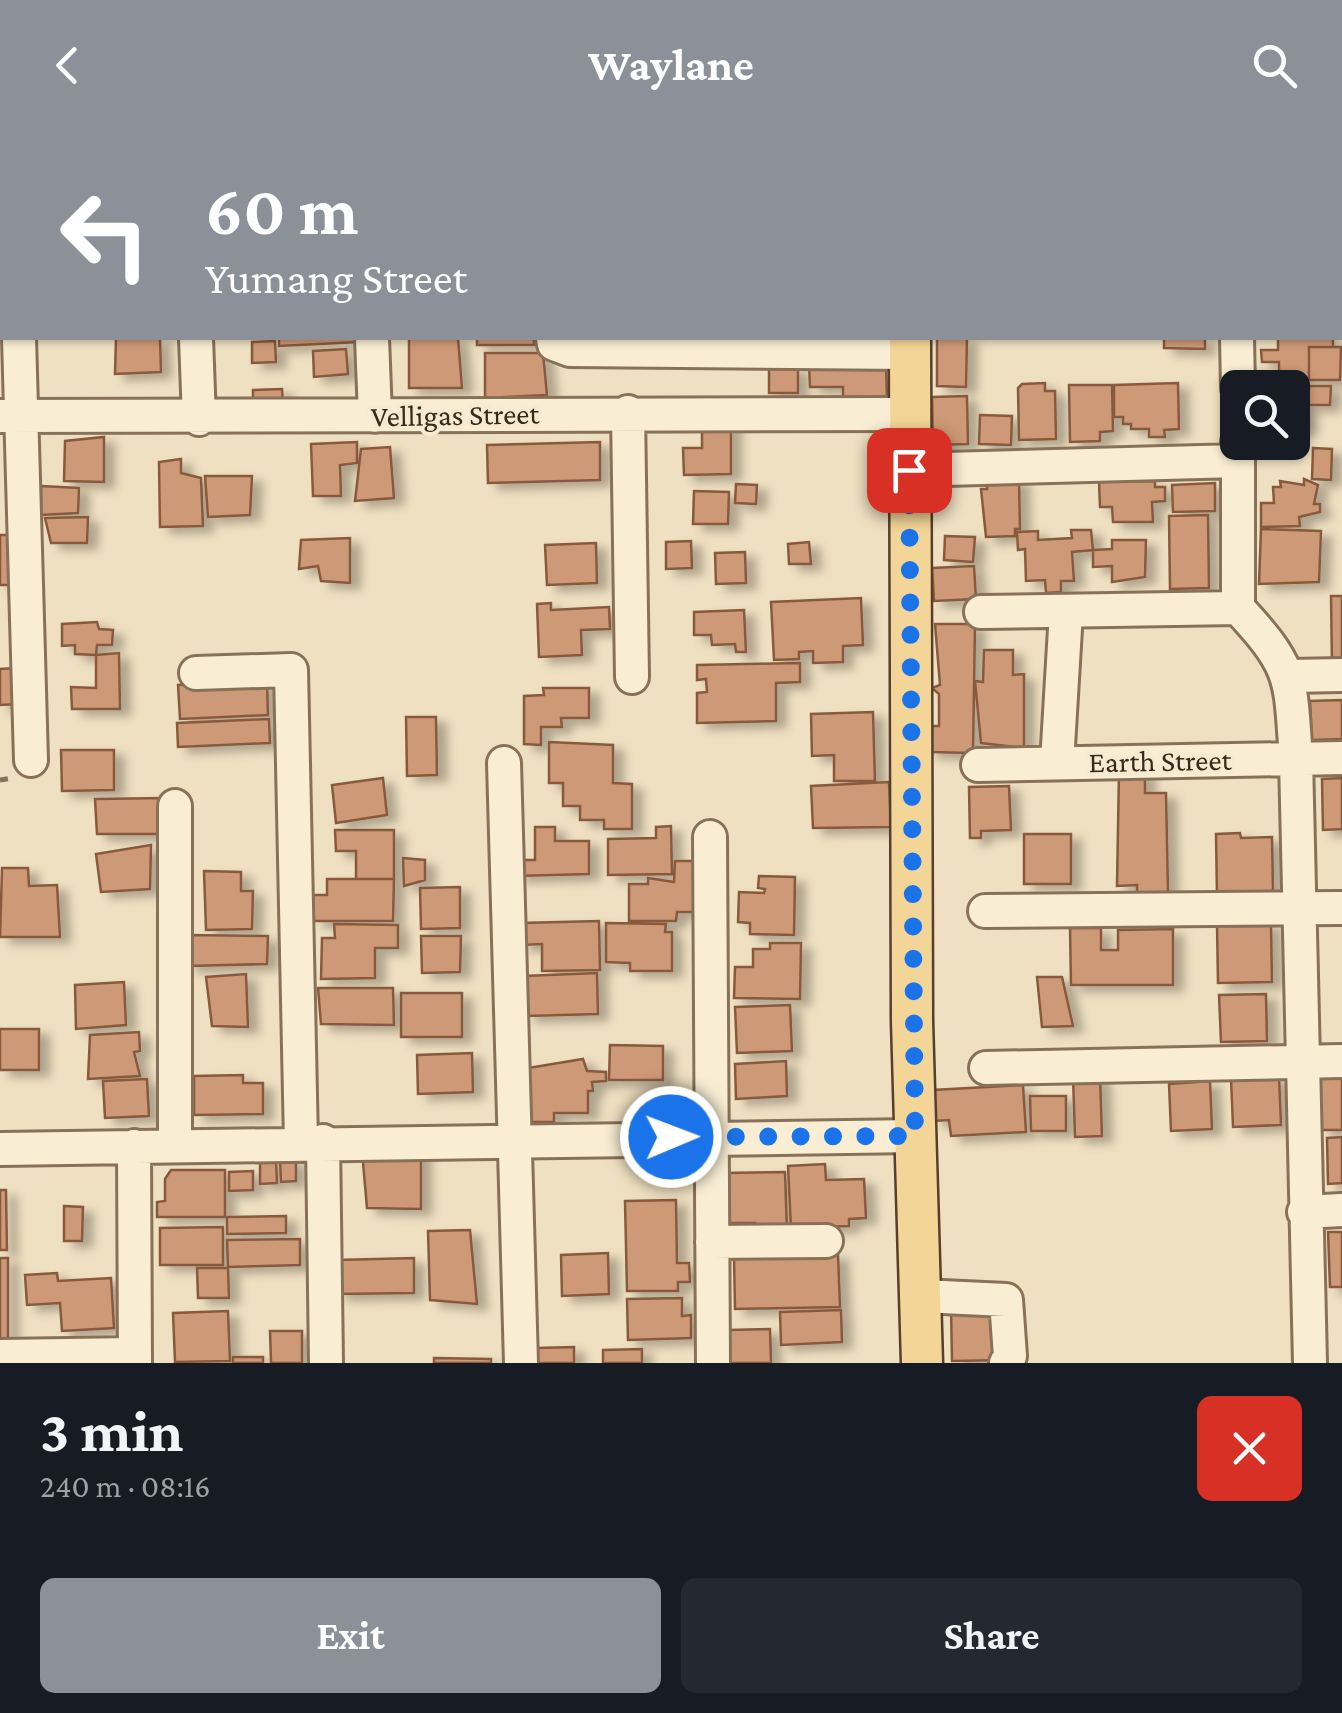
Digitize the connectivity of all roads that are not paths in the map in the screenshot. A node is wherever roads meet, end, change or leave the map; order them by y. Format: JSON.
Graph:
{"nodes":[{"id":1,"x":18,"y":340,"type":"edge"},
{"id":2,"x":196,"y":340,"type":"edge"},
{"id":3,"x":372,"y":340,"type":"edge"},
{"id":4,"x":554,"y":340,"type":"edge"},
{"id":5,"x":1237,"y":340,"type":"edge"},
{"id":6,"x":721,"y":343,"type":"edge"},
{"id":7,"x":910,"y":346,"type":"edge"},
{"id":8,"x":1238,"y":370,"type":"edge"},
{"id":9,"x":628,"y":412,"type":"junction"},
{"id":10,"x":910,"y":414,"type":"junction"},
{"id":11,"x":11,"y":416,"type":"edge"},
{"id":12,"x":375,"y":416,"type":"junction"},
{"id":13,"x":200,"y":419,"type":"junction"},
{"id":14,"x":1220,"y":453,"type":"edge"},
{"id":15,"x":1238,"y":460,"type":"edge"},
{"id":16,"x":946,"y":470,"type":"dead end"},
{"id":17,"x":1238,"y":608,"type":"junction"},
{"id":18,"x":981,"y":612,"type":"dead end"},
{"id":19,"x":1066,"y":612,"type":"junction"},
{"id":20,"x":196,"y":673,"type":"dead end"},
{"id":21,"x":1290,"y":676,"type":"junction"},
{"id":22,"x":1342,"y":676,"type":"edge"},
{"id":23,"x":632,"y":677,"type":"dead end"},
{"id":24,"x":1296,"y":758,"type":"junction"},
{"id":25,"x":1342,"y":758,"type":"edge"},
{"id":26,"x":30,"y":760,"type":"dead end"},
{"id":27,"x":504,"y":763,"type":"dead end"},
{"id":28,"x":1057,"y":763,"type":"junction"},
{"id":29,"x":978,"y":764,"type":"dead end"},
{"id":30,"x":175,"y":806,"type":"dead end"},
{"id":31,"x":710,"y":837,"type":"dead end"},
{"id":32,"x":1296,"y":908,"type":"junction"},
{"id":33,"x":1342,"y":908,"type":"edge"},
{"id":34,"x":986,"y":910,"type":"dead end"},
{"id":35,"x":1300,"y":1061,"type":"junction"},
{"id":36,"x":1342,"y":1061,"type":"edge"},
{"id":37,"x":986,"y":1068,"type":"dead end"},
{"id":38,"x":710,"y":1136,"type":"junction"},
{"id":39,"x":915,"y":1136,"type":"junction"},
{"id":40,"x":512,"y":1139,"type":"junction"},
{"id":41,"x":312,"y":1141,"type":"junction"},
{"id":42,"x":176,"y":1145,"type":"junction"},
{"id":43,"x":134,"y":1146,"type":"junction"},
{"id":44,"x":0,"y":1149,"type":"edge"},
{"id":45,"x":1342,"y":1210,"type":"edge"},
{"id":46,"x":1304,"y":1212,"type":"junction"},
{"id":47,"x":826,"y":1241,"type":"dead end"},
{"id":48,"x":712,"y":1242,"type":"junction"},
{"id":49,"x":921,"y":1296,"type":"junction"},
{"id":50,"x":6,"y":1358,"type":"edge"},
{"id":51,"x":135,"y":1359,"type":"edge"},
{"id":52,"x":326,"y":1363,"type":"edge"},
{"id":53,"x":521,"y":1363,"type":"edge"},
{"id":54,"x":713,"y":1363,"type":"edge"},
{"id":55,"x":922,"y":1363,"type":"edge"},
{"id":56,"x":1006,"y":1363,"type":"edge"},
{"id":57,"x":1310,"y":1363,"type":"edge"}],
"edges":[{"from":1,"to":11,"type":"street"},
{"from":2,"to":13,"type":"street"},
{"from":3,"to":12,"type":"street"},
{"from":4,"to":6,"type":"street"},
{"from":5,"to":8,"type":"street"},
{"from":6,"to":7,"type":"street"},
{"from":7,"to":10,"type":"main road"},
{"from":9,"to":10,"type":"street","name":"Velligas Street"},
{"from":9,"to":12,"type":"street","name":"Velligas Street"},
{"from":9,"to":23,"type":"street"},
{"from":10,"to":39,"type":"main road"},
{"from":11,"to":13,"type":"street","name":"Velligas Street"},
{"from":11,"to":26,"type":"street"},
{"from":12,"to":13,"type":"street","name":"Velligas Street"},
{"from":14,"to":16,"type":"street"},
{"from":15,"to":17,"type":"street"},
{"from":17,"to":19,"type":"street"},
{"from":17,"to":21,"type":"street"},
{"from":18,"to":19,"type":"street"},
{"from":19,"to":28,"type":"street"},
{"from":20,"to":41,"type":"street"},
{"from":21,"to":22,"type":"street"},
{"from":21,"to":24,"type":"street"},
{"from":24,"to":25,"type":"street","name":"Earth Street"},
{"from":24,"to":28,"type":"street","name":"Earth Street"},
{"from":24,"to":32,"type":"street"},
{"from":27,"to":40,"type":"street"},
{"from":28,"to":29,"type":"street","name":"Earth Street"},
{"from":30,"to":42,"type":"street"},
{"from":31,"to":38,"type":"street"},
{"from":32,"to":33,"type":"street"},
{"from":32,"to":34,"type":"street"},
{"from":32,"to":35,"type":"street"},
{"from":35,"to":36,"type":"street"},
{"from":35,"to":37,"type":"street"},
{"from":35,"to":46,"type":"street"},
{"from":38,"to":39,"type":"street"},
{"from":38,"to":40,"type":"street"},
{"from":38,"to":48,"type":"street"},
{"from":39,"to":49,"type":"main road"},
{"from":40,"to":41,"type":"street"},
{"from":40,"to":53,"type":"street"},
{"from":41,"to":42,"type":"street"},
{"from":41,"to":52,"type":"street"},
{"from":42,"to":43,"type":"street"},
{"from":43,"to":44,"type":"street"},
{"from":43,"to":51,"type":"street"},
{"from":45,"to":46,"type":"street"},
{"from":46,"to":57,"type":"street"},
{"from":47,"to":48,"type":"street"},
{"from":48,"to":54,"type":"street"},
{"from":49,"to":55,"type":"main road"},
{"from":49,"to":56,"type":"street"},
{"from":50,"to":51,"type":"street"}]}
